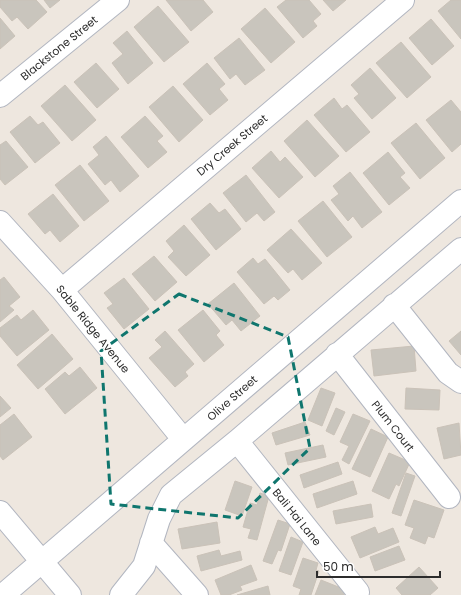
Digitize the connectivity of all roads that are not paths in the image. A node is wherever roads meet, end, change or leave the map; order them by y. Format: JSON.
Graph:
{"nodes":[{"id":1,"x":118,"y":0,"type":"edge"},
{"id":2,"x":403,"y":0,"type":"edge"},
{"id":3,"x":0,"y":96,"type":"edge"},
{"id":4,"x":461,"y":201,"type":"edge"},
{"id":5,"x":0,"y":222,"type":"edge"},
{"id":6,"x":461,"y":249,"type":"edge"},
{"id":7,"x":453,"y":266,"type":"edge"},
{"id":8,"x":62,"y":290,"type":"junction"},
{"id":9,"x":394,"y":305,"type":"junction"},
{"id":10,"x":336,"y":354,"type":"junction"},
{"id":11,"x":461,"y":382,"type":"edge"},
{"id":12,"x":183,"y":439,"type":"junction"},
{"id":13,"x":237,"y":441,"type":"junction"},
{"id":14,"x":449,"y":497,"type":"dead end"},
{"id":15,"x":0,"y":512,"type":"edge"},
{"id":16,"x":151,"y":543,"type":"junction"},
{"id":17,"x":42,"y":562,"type":"junction"},
{"id":18,"x":358,"y":592,"type":"dead end"},
{"id":19,"x":3,"y":595,"type":"edge"},
{"id":20,"x":70,"y":595,"type":"edge"},
{"id":21,"x":121,"y":595,"type":"edge"},
{"id":22,"x":197,"y":595,"type":"edge"}],
"edges":[{"from":1,"to":3,"type":"street","name":"Blackstone Street"},
{"from":2,"to":8,"type":"street","name":"Dry Creek Street"},
{"from":4,"to":12,"type":"street","name":"Olive Street"},
{"from":5,"to":8,"type":"street","name":"Sable Ridge Avenue"},
{"from":6,"to":7,"type":"street"},
{"from":7,"to":9,"type":"street"},
{"from":8,"to":12,"type":"street","name":"Sable Ridge Avenue"},
{"from":9,"to":10,"type":"street"},
{"from":9,"to":11,"type":"street"},
{"from":10,"to":13,"type":"street"},
{"from":10,"to":14,"type":"street","name":"Plum Court"},
{"from":12,"to":17,"type":"street","name":"Olive Street"},
{"from":13,"to":16,"type":"street"},
{"from":13,"to":18,"type":"street","name":"Bali Hai Lane"},
{"from":15,"to":17,"type":"street"},
{"from":16,"to":21,"type":"street"},
{"from":16,"to":22,"type":"street"},
{"from":17,"to":19,"type":"street","name":"Olive Street"},
{"from":17,"to":20,"type":"street"}]}
